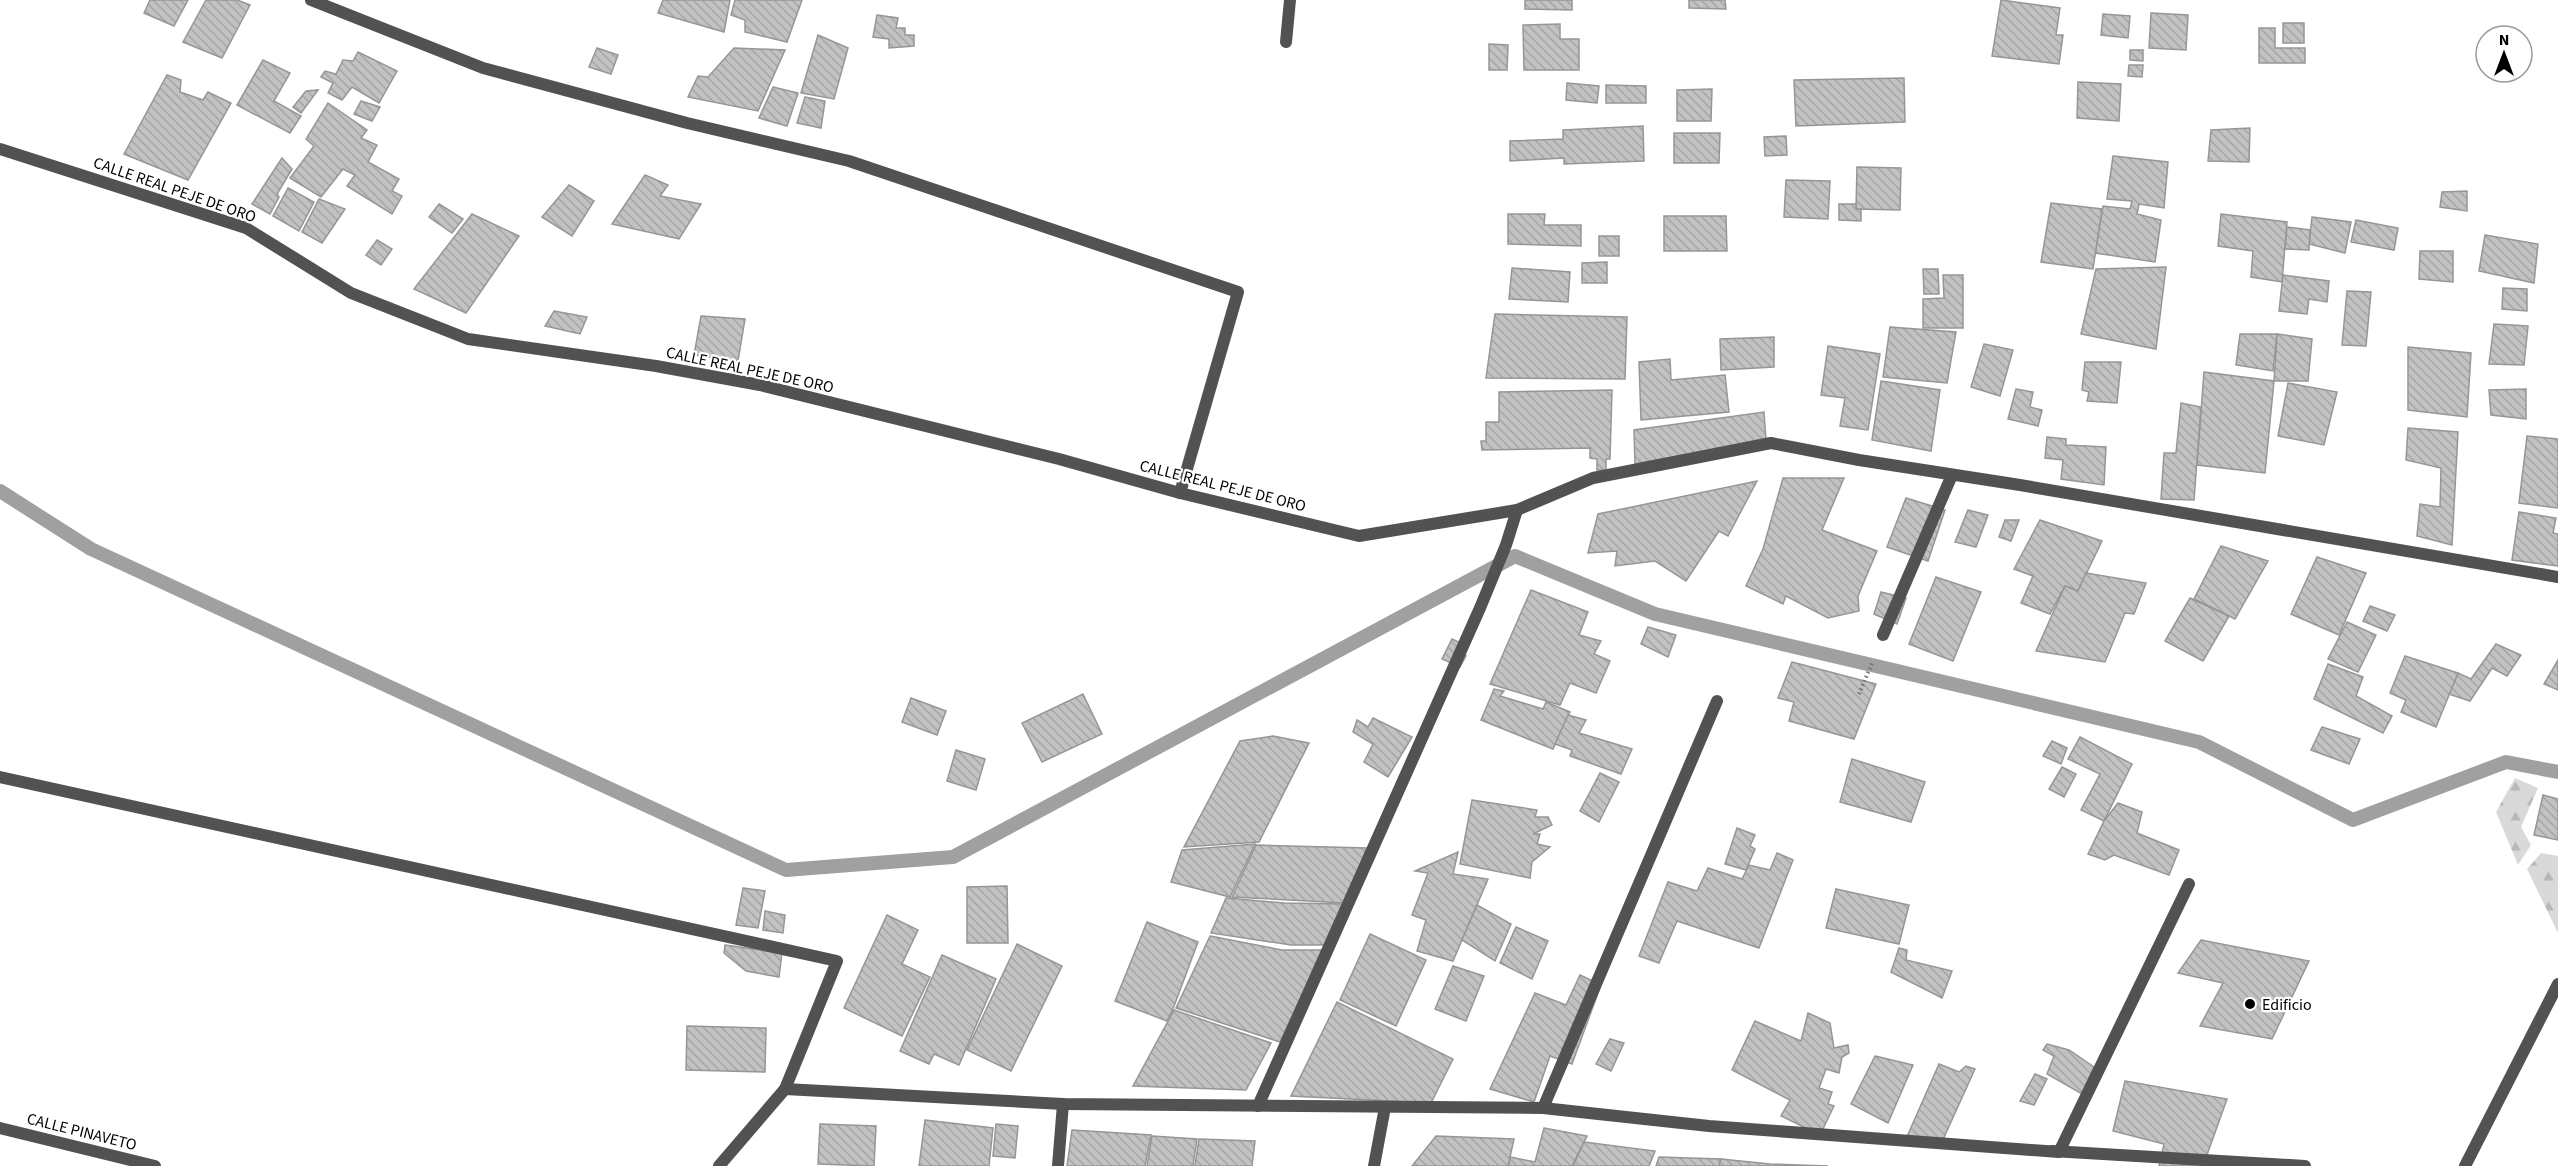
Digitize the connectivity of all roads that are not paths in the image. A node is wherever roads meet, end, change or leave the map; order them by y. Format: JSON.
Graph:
{"nodes":[{"id":1,"x":311,"y":0,"type":"edge"},
{"id":2,"x":1290,"y":0,"type":"edge"},
{"id":3,"x":1286,"y":42,"type":"dead end"},
{"id":4,"x":0,"y":149,"type":"edge"},
{"id":5,"x":1952,"y":475,"type":"junction"},
{"id":6,"x":1180,"y":493,"type":"junction"},
{"id":7,"x":1517,"y":510,"type":"junction"},
{"id":8,"x":2558,"y":577,"type":"edge"},
{"id":9,"x":1883,"y":635,"type":"dead end"},
{"id":10,"x":1717,"y":701,"type":"dead end"},
{"id":11,"x":0,"y":777,"type":"edge"},
{"id":12,"x":2189,"y":884,"type":"dead end"},
{"id":13,"x":2558,"y":984,"type":"edge"},
{"id":14,"x":785,"y":1089,"type":"junction"},
{"id":15,"x":1063,"y":1104,"type":"junction"},
{"id":16,"x":1258,"y":1106,"type":"junction"},
{"id":17,"x":1385,"y":1107,"type":"junction"},
{"id":18,"x":1543,"y":1108,"type":"junction"},
{"id":19,"x":0,"y":1128,"type":"edge"},
{"id":20,"x":2059,"y":1152,"type":"junction"},
{"id":21,"x":155,"y":1166,"type":"edge"},
{"id":22,"x":718,"y":1166,"type":"edge"},
{"id":23,"x":1058,"y":1166,"type":"edge"},
{"id":24,"x":1374,"y":1166,"type":"edge"},
{"id":25,"x":2305,"y":1166,"type":"edge"},
{"id":26,"x":2465,"y":1166,"type":"edge"}],
"edges":[{"from":1,"to":6,"type":"street"},
{"from":2,"to":3,"type":"street"},
{"from":4,"to":6,"type":"street","name":"CALLE REAL PEJE DE ORO"},
{"from":5,"to":7,"type":"street","name":"CALLE REAL PEJE DE ORO"},
{"from":5,"to":8,"type":"street","name":"CALLE REAL PEJE DE ORO"},
{"from":5,"to":9,"type":"street"},
{"from":6,"to":7,"type":"street","name":"CALLE REAL PEJE DE ORO"},
{"from":7,"to":16,"type":"street"},
{"from":10,"to":18,"type":"street"},
{"from":11,"to":14,"type":"street"},
{"from":12,"to":20,"type":"street"},
{"from":13,"to":26,"type":"street"},
{"from":14,"to":15,"type":"street"},
{"from":14,"to":22,"type":"street"},
{"from":15,"to":16,"type":"street"},
{"from":15,"to":23,"type":"street"},
{"from":16,"to":17,"type":"street"},
{"from":17,"to":18,"type":"street"},
{"from":17,"to":24,"type":"street"},
{"from":18,"to":20,"type":"street"},
{"from":19,"to":21,"type":"street","name":"CALLE PINAVETO"},
{"from":20,"to":25,"type":"street"}]}
